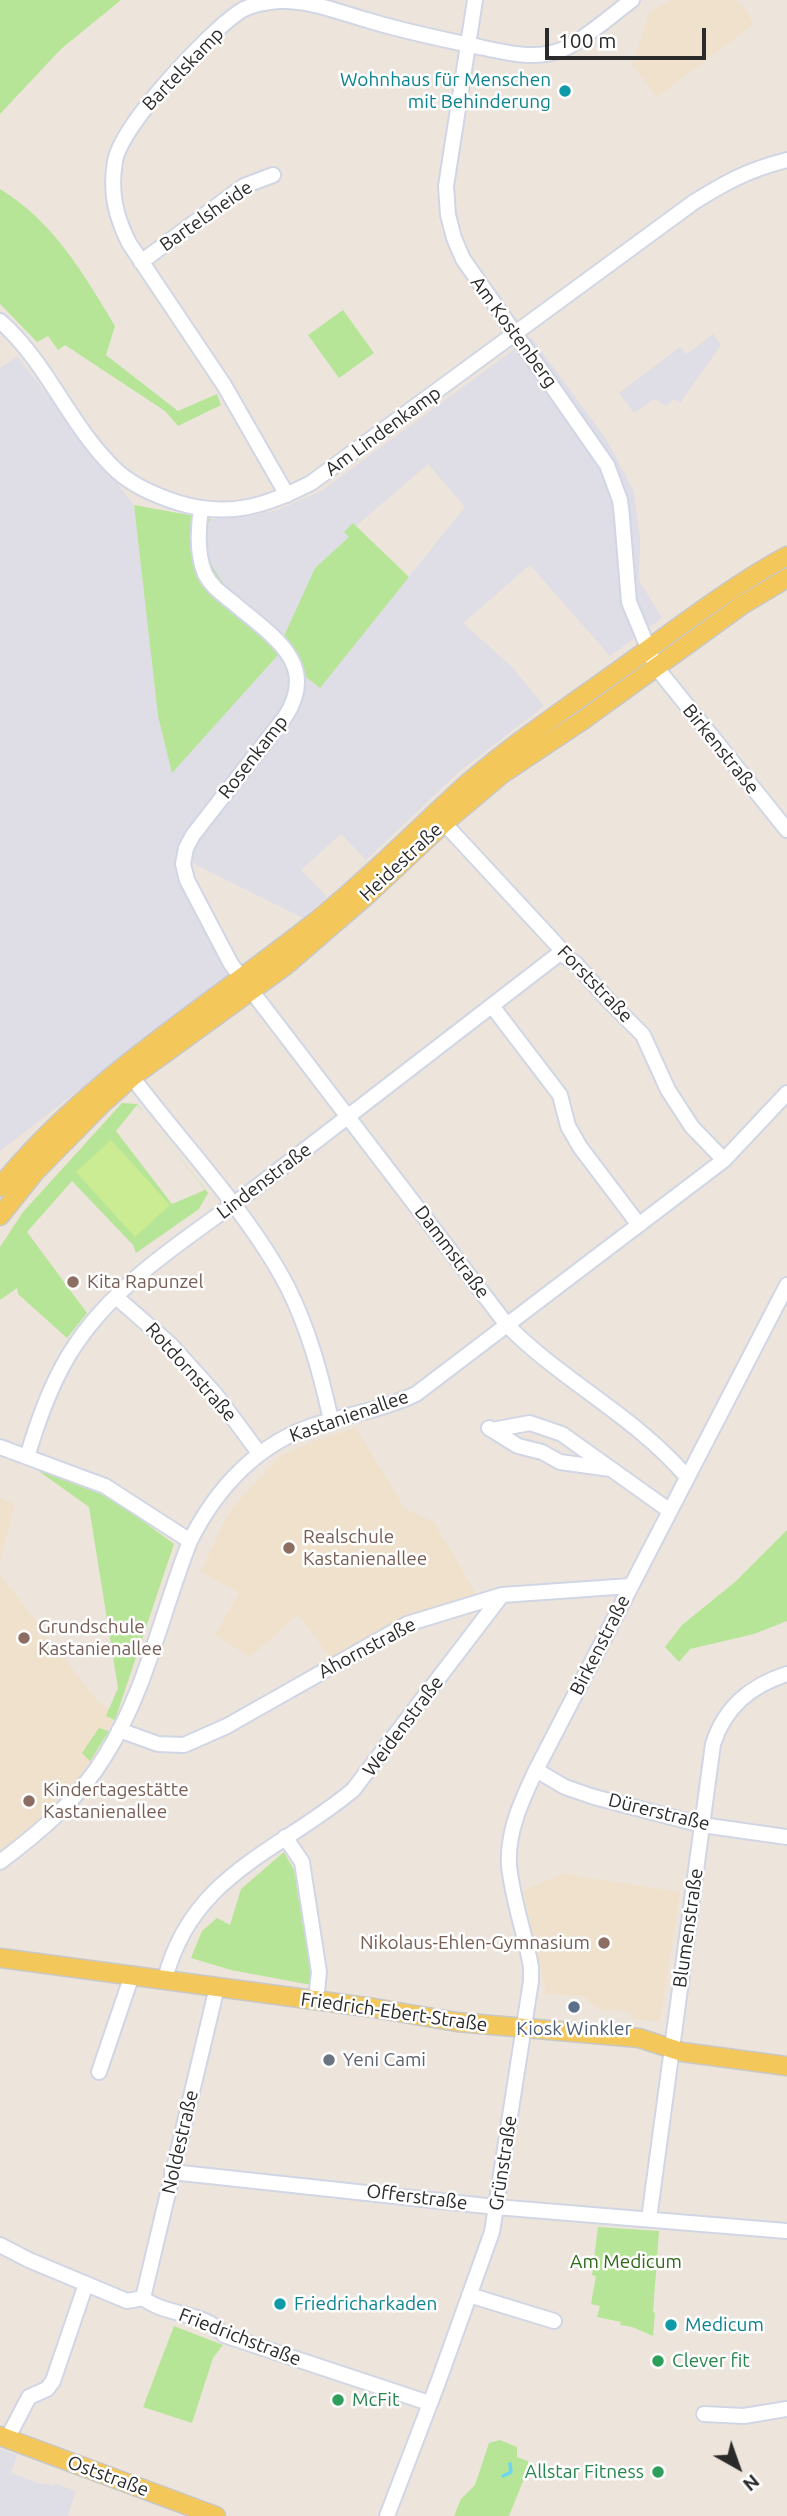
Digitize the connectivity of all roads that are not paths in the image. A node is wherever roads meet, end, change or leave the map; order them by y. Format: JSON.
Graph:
{"nodes":[{"id":1,"x":475,"y":0,"type":"edge"},
{"id":2,"x":632,"y":0,"type":"edge"},
{"id":3,"x":240,"y":5,"type":"edge"},
{"id":4,"x":468,"y":44,"type":"junction"},
{"id":5,"x":787,"y":160,"type":"edge"},
{"id":6,"x":273,"y":175,"type":"dead end"},
{"id":7,"x":141,"y":262,"type":"junction"},
{"id":8,"x":0,"y":321,"type":"edge"},
{"id":9,"x":514,"y":333,"type":"junction"},
{"id":10,"x":287,"y":495,"type":"junction"},
{"id":11,"x":201,"y":509,"type":"junction"},
{"id":12,"x":787,"y":556,"type":"edge"},
{"id":13,"x":787,"y":578,"type":"edge"},
{"id":14,"x":647,"y":650,"type":"junction"},
{"id":15,"x":656,"y":667,"type":"junction"},
{"id":16,"x":444,"y":823,"type":"junction"},
{"id":17,"x":787,"y":830,"type":"edge"},
{"id":18,"x":560,"y":953,"type":"junction"},
{"id":19,"x":247,"y":984,"type":"junction"},
{"id":20,"x":492,"y":1006,"type":"junction"},
{"id":21,"x":132,"y":1077,"type":"junction"},
{"id":22,"x":787,"y":1093,"type":"edge"},
{"id":23,"x":349,"y":1116,"type":"junction"},
{"id":24,"x":724,"y":1160,"type":"junction"},
{"id":25,"x":3,"y":1182,"type":"edge"},
{"id":26,"x":233,"y":1205,"type":"junction"},
{"id":27,"x":3,"y":1209,"type":"edge"},
{"id":28,"x":639,"y":1225,"type":"junction"},
{"id":29,"x":787,"y":1285,"type":"edge"},
{"id":30,"x":116,"y":1297,"type":"junction"},
{"id":31,"x":507,"y":1325,"type":"junction"},
{"id":32,"x":331,"y":1420,"type":"junction"},
{"id":33,"x":0,"y":1447,"type":"edge"},
{"id":34,"x":259,"y":1452,"type":"junction"},
{"id":35,"x":27,"y":1457,"type":"junction"},
{"id":36,"x":611,"y":1469,"type":"junction"},
{"id":37,"x":687,"y":1477,"type":"junction"},
{"id":38,"x":670,"y":1510,"type":"junction"},
{"id":39,"x":190,"y":1541,"type":"junction"},
{"id":40,"x":630,"y":1586,"type":"junction"},
{"id":41,"x":502,"y":1595,"type":"junction"},
{"id":42,"x":787,"y":1674,"type":"edge"},
{"id":43,"x":119,"y":1730,"type":"junction"},
{"id":44,"x":536,"y":1770,"type":"junction"},
{"id":45,"x":702,"y":1825,"type":"junction"},
{"id":46,"x":285,"y":1837,"type":"junction"},
{"id":47,"x":787,"y":1837,"type":"edge"},
{"id":48,"x":0,"y":1863,"type":"edge"},
{"id":49,"x":0,"y":1958,"type":"edge"},
{"id":50,"x":132,"y":1975,"type":"junction"},
{"id":51,"x":165,"y":1979,"type":"junction"},
{"id":52,"x":217,"y":1987,"type":"junction"},
{"id":53,"x":317,"y":1991,"type":"dead end"},
{"id":54,"x":524,"y":2028,"type":"junction"},
{"id":55,"x":672,"y":2049,"type":"junction"},
{"id":56,"x":787,"y":2066,"type":"edge"},
{"id":57,"x":99,"y":2072,"type":"dead end"},
{"id":58,"x":172,"y":2172,"type":"junction"},
{"id":59,"x":496,"y":2207,"type":"junction"},
{"id":60,"x":649,"y":2219,"type":"junction"},
{"id":61,"x":787,"y":2231,"type":"edge"},
{"id":62,"x":0,"y":2245,"type":"edge"},
{"id":63,"x":89,"y":2286,"type":"junction"},
{"id":64,"x":469,"y":2295,"type":"junction"},
{"id":65,"x":143,"y":2298,"type":"junction"},
{"id":66,"x":554,"y":2321,"type":"dead end"},
{"id":67,"x":429,"y":2403,"type":"junction"},
{"id":68,"x":787,"y":2409,"type":"edge"},
{"id":69,"x":704,"y":2414,"type":"dead end"},
{"id":70,"x":4,"y":2438,"type":"edge"},
{"id":71,"x":196,"y":2512,"type":"edge"},
{"id":72,"x":216,"y":2516,"type":"edge"},
{"id":73,"x":387,"y":2516,"type":"edge"}],
"edges":[{"from":1,"to":4,"type":"street","name":"Am Kostenberg"},
{"from":2,"to":4,"type":"street","name":"Bartelskamp"},
{"from":3,"to":4,"type":"street","name":"Bartelskamp"},
{"from":3,"to":7,"type":"street","name":"Bartelskamp"},
{"from":4,"to":9,"type":"street","name":"Am Kostenberg"},
{"from":5,"to":9,"type":"street","name":"Am Lindenkamp"},
{"from":6,"to":7,"type":"street","name":"Bartelsheide"},
{"from":7,"to":10,"type":"street","name":"Bartelskamp"},
{"from":8,"to":11,"type":"street","name":"Am Lindenkamp"},
{"from":9,"to":10,"type":"street","name":"Am Lindenkamp"},
{"from":9,"to":14,"type":"street","name":"Am Kostenberg"},
{"from":10,"to":11,"type":"street","name":"Am Lindenkamp"},
{"from":11,"to":19,"type":"street","name":"Rosenkamp"},
{"from":12,"to":14,"type":"main road","name":"Heidestraße"},
{"from":13,"to":15,"type":"main road","name":"Heidestraße"},
{"from":14,"to":15,"type":"street","name":"Am Kostenberg"},
{"from":14,"to":19,"type":"main road","name":"Heidestraße"},
{"from":15,"to":16,"type":"main road","name":"Heidestraße"},
{"from":15,"to":17,"type":"street","name":"Birkenstraße"},
{"from":16,"to":18,"type":"street","name":"Forststraße"},
{"from":16,"to":19,"type":"main road","name":"Heidestraße"},
{"from":18,"to":20,"type":"street","name":"Lindenstraße"},
{"from":18,"to":24,"type":"street","name":"Forststraße"},
{"from":19,"to":21,"type":"main road","name":"Heidestraße"},
{"from":19,"to":23,"type":"street","name":"Dammstraße"},
{"from":19,"to":25,"type":"main road","name":"Heidestraße"},
{"from":20,"to":23,"type":"street","name":"Lindenstraße"},
{"from":20,"to":28,"type":"street"},
{"from":21,"to":26,"type":"street"},
{"from":21,"to":27,"type":"main road","name":"Heidestraße"},
{"from":22,"to":24,"type":"street","name":"Kastanienallee"},
{"from":23,"to":26,"type":"street","name":"Lindenstraße"},
{"from":23,"to":31,"type":"street","name":"Dammstraße"},
{"from":24,"to":28,"type":"street","name":"Kastanienallee"},
{"from":26,"to":30,"type":"street","name":"Lindenstraße"},
{"from":26,"to":32,"type":"street"},
{"from":28,"to":31,"type":"street","name":"Kastanienallee"},
{"from":29,"to":37,"type":"street","name":"Birkenstraße"},
{"from":30,"to":34,"type":"street","name":"Rotdornstraße"},
{"from":30,"to":35,"type":"street","name":"Lindenstraße"},
{"from":31,"to":32,"type":"street","name":"Kastanienallee"},
{"from":31,"to":37,"type":"street","name":"Dammstraße"},
{"from":32,"to":34,"type":"street","name":"Kastanienallee"},
{"from":33,"to":35,"type":"street"},
{"from":34,"to":39,"type":"street","name":"Kastanienallee"},
{"from":35,"to":39,"type":"street"},
{"from":36,"to":36,"type":"street"},
{"from":36,"to":38,"type":"street"},
{"from":37,"to":38,"type":"street","name":"Birkenstraße"},
{"from":38,"to":40,"type":"street","name":"Birkenstraße"},
{"from":39,"to":43,"type":"street","name":"Kastanienallee"},
{"from":40,"to":41,"type":"street","name":"Ahornstraße"},
{"from":40,"to":44,"type":"street","name":"Birkenstraße"},
{"from":41,"to":43,"type":"street","name":"Ahornstraße"},
{"from":41,"to":46,"type":"street","name":"Weidenstraße"},
{"from":42,"to":45,"type":"street","name":"Blumenstraße"},
{"from":43,"to":48,"type":"street","name":"Kastanienallee"},
{"from":44,"to":45,"type":"street","name":"Dürerstraße"},
{"from":44,"to":54,"type":"street","name":"Birkenstraße"},
{"from":45,"to":47,"type":"street","name":"Dürerstraße"},
{"from":45,"to":55,"type":"street","name":"Blumenstraße"},
{"from":46,"to":51,"type":"street","name":"Weidenstraße"},
{"from":46,"to":53,"type":"street"},
{"from":49,"to":50,"type":"main road","name":"Friedrich-Ebert-Straße"},
{"from":50,"to":51,"type":"main road","name":"Friedrich-Ebert-Straße"},
{"from":50,"to":57,"type":"street"},
{"from":51,"to":52,"type":"main road","name":"Friedrich-Ebert-Straße"},
{"from":52,"to":54,"type":"main road","name":"Friedrich-Ebert-Straße"},
{"from":52,"to":58,"type":"street","name":"Noldestraße"},
{"from":54,"to":55,"type":"main road","name":"Friedrich-Ebert-Straße"},
{"from":54,"to":59,"type":"street","name":"Grünstraße"},
{"from":55,"to":56,"type":"main road","name":"Friedrich-Ebert-Straße"},
{"from":55,"to":60,"type":"street","name":"Blumenstraße"},
{"from":58,"to":59,"type":"street","name":"Offerstraße"},
{"from":58,"to":65,"type":"street","name":"Noldestraße"},
{"from":59,"to":60,"type":"street","name":"Offerstraße"},
{"from":59,"to":64,"type":"street","name":"Grünstraße"},
{"from":60,"to":61,"type":"street","name":"Offerstraße"},
{"from":62,"to":63,"type":"street","name":"Friedrichstraße"},
{"from":63,"to":65,"type":"street","name":"Friedrichstraße"},
{"from":63,"to":70,"type":"street"},
{"from":64,"to":66,"type":"street"},
{"from":64,"to":67,"type":"street","name":"Grünstraße"},
{"from":65,"to":67,"type":"street","name":"Friedrichstraße"},
{"from":67,"to":73,"type":"street","name":"Grünstraße"},
{"from":68,"to":69,"type":"street"},
{"from":70,"to":71,"type":"main road","name":"Oststraße"},
{"from":71,"to":72,"type":"main road","name":"Oststraße"}]}
